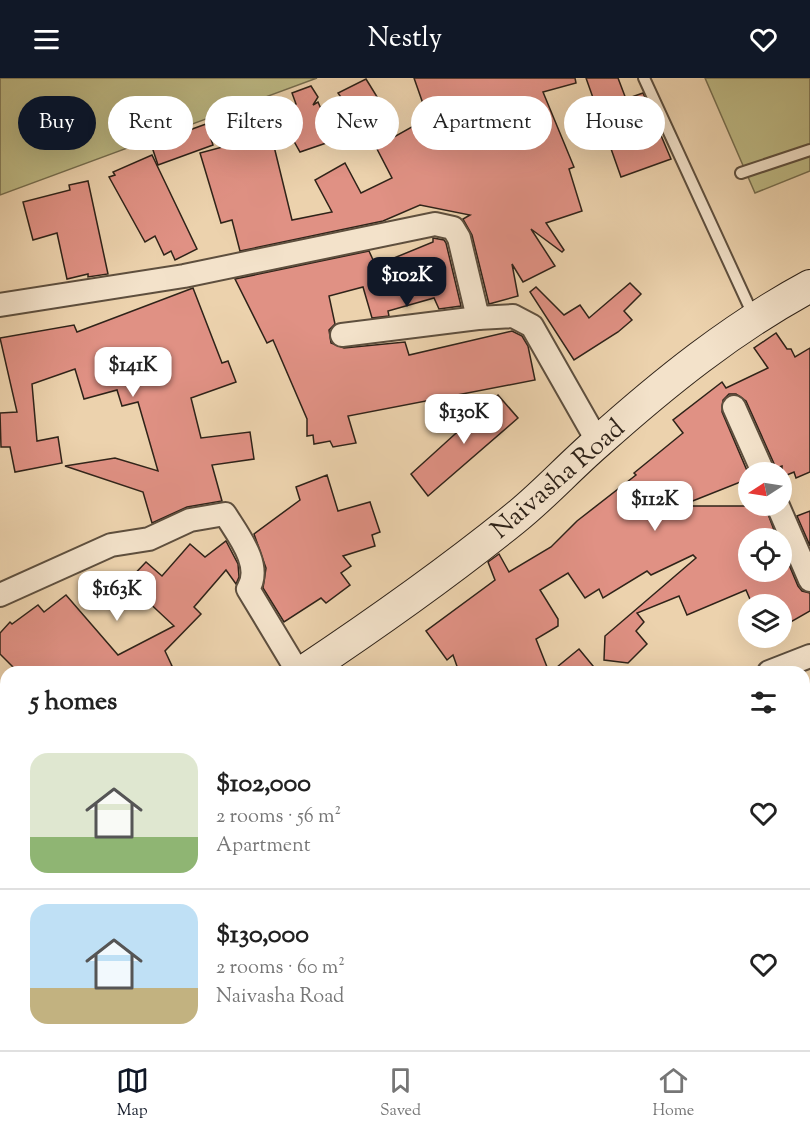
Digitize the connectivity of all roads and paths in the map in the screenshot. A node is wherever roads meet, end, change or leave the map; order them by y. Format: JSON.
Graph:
{"nodes":[{"id":1,"x":644,"y":78,"type":"edge"},
{"id":2,"x":810,"y":150,"type":"edge"},
{"id":3,"x":741,"y":173,"type":"dead end"},
{"id":4,"x":810,"y":286,"type":"edge"},
{"id":5,"x":0,"y":304,"type":"edge"},
{"id":6,"x":478,"y":318,"type":"junction"},
{"id":7,"x":754,"y":318,"type":"junction"},
{"id":8,"x":342,"y":335,"type":"dead end"},
{"id":9,"x":735,"y":407,"type":"dead end"},
{"id":10,"x":598,"y":442,"type":"junction"},
{"id":11,"x":759,"y":462,"type":"edge"},
{"id":12,"x":782,"y":516,"type":"edge"},
{"id":13,"x":810,"y":580,"type":"edge"},
{"id":14,"x":0,"y":595,"type":"edge"},
{"id":15,"x":810,"y":656,"type":"edge"},
{"id":16,"x":294,"y":666,"type":"edge"},
{"id":17,"x":312,"y":666,"type":"edge"},
{"id":18,"x":784,"y":666,"type":"edge"}],
"edges":[{"from":1,"to":7,"type":"lane"},
{"from":2,"to":3,"type":"lane"},
{"from":4,"to":7,"type":"main road","name":"Naivasha Road"},
{"from":5,"to":6,"type":"street"},
{"from":6,"to":8,"type":"street"},
{"from":6,"to":10,"type":"street"},
{"from":7,"to":10,"type":"main road","name":"Naivasha Road"},
{"from":9,"to":11,"type":"street"},
{"from":10,"to":17,"type":"main road","name":"Naivasha Road"},
{"from":12,"to":13,"type":"street"},
{"from":14,"to":16,"type":"street"},
{"from":15,"to":18,"type":"street"}]}
